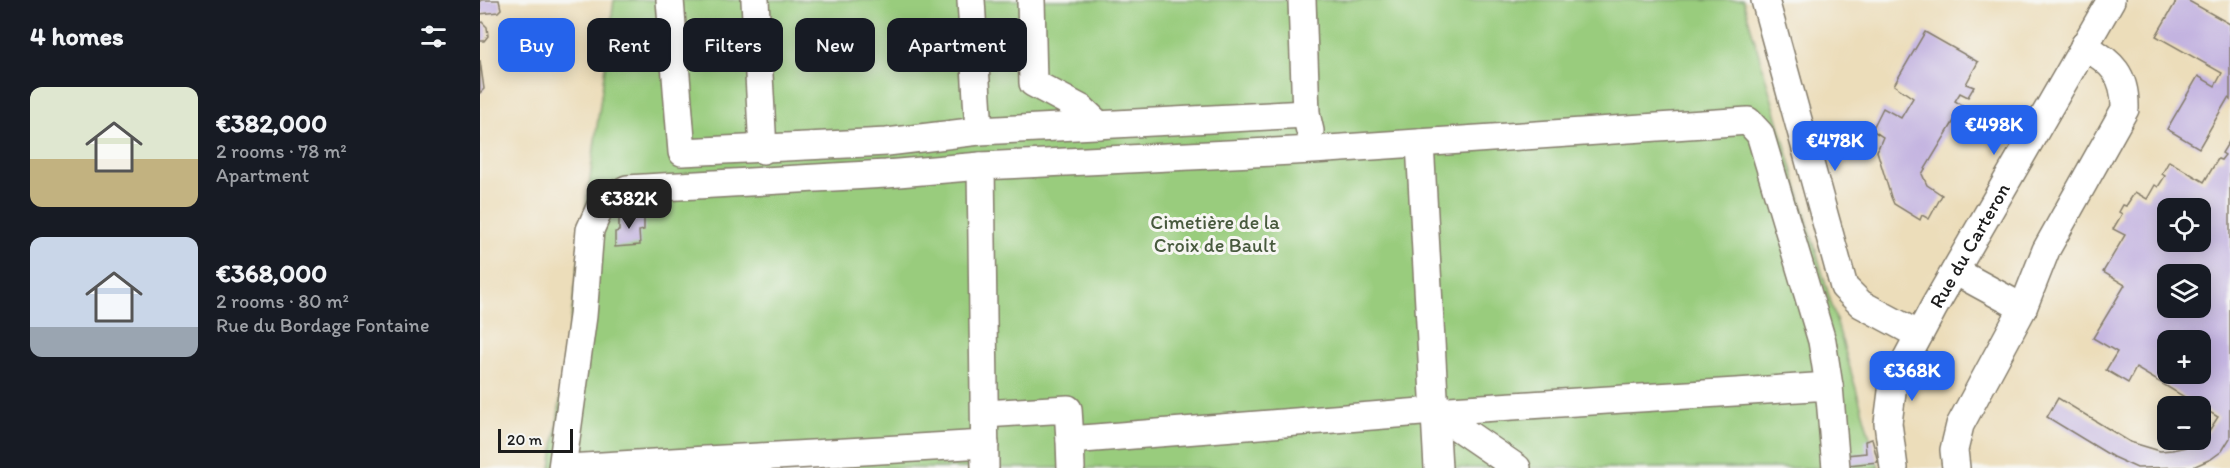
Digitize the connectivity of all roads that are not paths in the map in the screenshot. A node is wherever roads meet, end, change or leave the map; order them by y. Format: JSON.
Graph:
{"nodes":[{"id":1,"x":670,"y":0,"type":"edge"},
{"id":2,"x":755,"y":0,"type":"edge"},
{"id":3,"x":970,"y":0,"type":"edge"},
{"id":4,"x":1031,"y":0,"type":"edge"},
{"id":5,"x":1302,"y":0,"type":"edge"},
{"id":6,"x":1765,"y":0,"type":"edge"},
{"id":7,"x":2111,"y":0,"type":"edge"},
{"id":8,"x":2084,"y":46,"type":"junction"},
{"id":9,"x":1306,"y":114,"type":"junction"},
{"id":10,"x":1099,"y":125,"type":"junction"},
{"id":11,"x":979,"y":131,"type":"junction"},
{"id":12,"x":887,"y":142,"type":"junction"},
{"id":13,"x":1420,"y":143,"type":"junction"},
{"id":14,"x":763,"y":150,"type":"junction"},
{"id":15,"x":1313,"y":150,"type":"junction"},
{"id":16,"x":981,"y":166,"type":"junction"},
{"id":17,"x":886,"y":174,"type":"junction"},
{"id":18,"x":1955,"y":271,"type":"junction"},
{"id":19,"x":2023,"y":308,"type":"junction"},
{"id":20,"x":1919,"y":335,"type":"junction"},
{"id":21,"x":1829,"y":386,"type":"junction"},
{"id":22,"x":1434,"y":411,"type":"junction"},
{"id":23,"x":985,"y":414,"type":"junction"},
{"id":24,"x":1070,"y":440,"type":"junction"},
{"id":25,"x":985,"y":456,"type":"edge"},
{"id":26,"x":562,"y":468,"type":"edge"},
{"id":27,"x":567,"y":468,"type":"edge"},
{"id":28,"x":1071,"y":468,"type":"edge"},
{"id":29,"x":1438,"y":468,"type":"edge"},
{"id":30,"x":1517,"y":468,"type":"edge"},
{"id":31,"x":1836,"y":468,"type":"edge"},
{"id":32,"x":1894,"y":468,"type":"edge"},
{"id":33,"x":1956,"y":468,"type":"edge"}],
"edges":[{"from":1,"to":14,"type":"street"},
{"from":2,"to":14,"type":"street"},
{"from":3,"to":11,"type":"street"},
{"from":4,"to":10,"type":"street"},
{"from":5,"to":9,"type":"street"},
{"from":6,"to":20,"type":"street"},
{"from":7,"to":8,"type":"street","name":"Rue du Carteron"},
{"from":8,"to":18,"type":"street","name":"Rue du Carteron"},
{"from":8,"to":19,"type":"street"},
{"from":9,"to":10,"type":"street"},
{"from":9,"to":15,"type":"street"},
{"from":10,"to":11,"type":"street"},
{"from":11,"to":12,"type":"street"},
{"from":12,"to":14,"type":"street"},
{"from":12,"to":17,"type":"street"},
{"from":13,"to":15,"type":"street"},
{"from":13,"to":21,"type":"street"},
{"from":13,"to":22,"type":"street"},
{"from":15,"to":16,"type":"street"},
{"from":16,"to":17,"type":"street"},
{"from":16,"to":23,"type":"street"},
{"from":17,"to":26,"type":"street"},
{"from":18,"to":19,"type":"street"},
{"from":18,"to":20,"type":"street","name":"Rue du Carteron"},
{"from":19,"to":33,"type":"street"},
{"from":20,"to":32,"type":"street","name":"Rue du Carteron"},
{"from":21,"to":22,"type":"street"},
{"from":21,"to":31,"type":"street"},
{"from":22,"to":24,"type":"street"},
{"from":22,"to":29,"type":"street"},
{"from":22,"to":30,"type":"street"},
{"from":23,"to":24,"type":"street"},
{"from":23,"to":25,"type":"street"},
{"from":24,"to":28,"type":"street"},
{"from":25,"to":27,"type":"street"}]}
